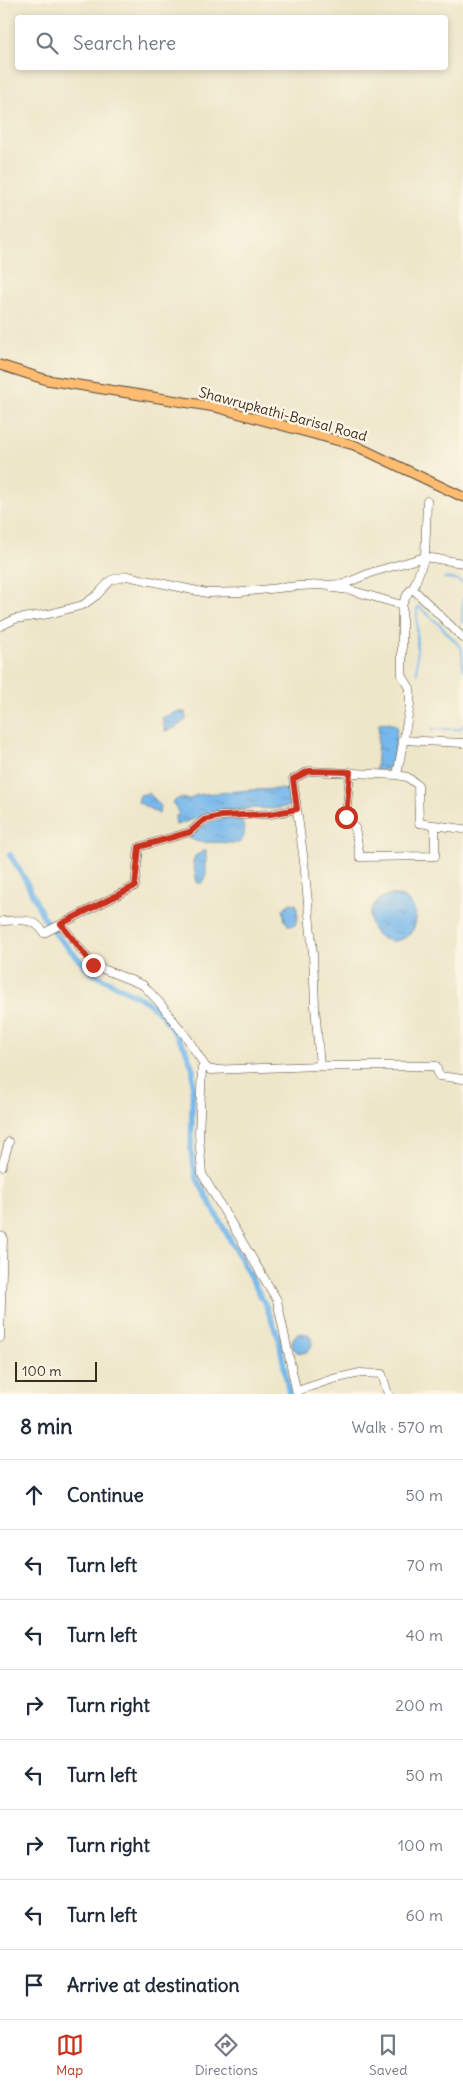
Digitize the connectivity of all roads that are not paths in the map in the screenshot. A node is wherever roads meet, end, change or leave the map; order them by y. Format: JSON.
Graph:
{"nodes":[{"id":1,"x":0,"y":365,"type":"edge"},
{"id":2,"x":463,"y":497,"type":"edge"},
{"id":3,"x":427,"y":501,"type":"dead end"},
{"id":4,"x":425,"y":557,"type":"junction"},
{"id":5,"x":463,"y":563,"type":"edge"},
{"id":6,"x":319,"y":586,"type":"junction"},
{"id":7,"x":415,"y":591,"type":"dead end"},
{"id":8,"x":402,"y":605,"type":"junction"},
{"id":9,"x":1,"y":626,"type":"dead end"},
{"id":10,"x":463,"y":638,"type":"edge"},
{"id":11,"x":402,"y":740,"type":"junction"},
{"id":12,"x":463,"y":743,"type":"edge"},
{"id":13,"x":350,"y":772,"type":"junction"},
{"id":14,"x":397,"y":775,"type":"junction"},
{"id":15,"x":297,"y":809,"type":"junction"},
{"id":16,"x":435,"y":827,"type":"junction"},
{"id":17,"x":463,"y":829,"type":"edge"},
{"id":18,"x":3,"y":921,"type":"dead end"},
{"id":19,"x":60,"y":925,"type":"junction"},
{"id":20,"x":205,"y":1066,"type":"junction"},
{"id":21,"x":320,"y":1066,"type":"junction"},
{"id":22,"x":463,"y":1079,"type":"edge"},
{"id":23,"x":9,"y":1142,"type":"dead end"},
{"id":24,"x":0,"y":1165,"type":"edge"},
{"id":25,"x":0,"y":1236,"type":"edge"},
{"id":26,"x":0,"y":1338,"type":"edge"},
{"id":27,"x":297,"y":1393,"type":"edge"},
{"id":28,"x":388,"y":1394,"type":"edge"}],
"edges":[{"from":1,"to":2,"type":"main road","name":"Shawrupkathi-Barisal Road"},
{"from":3,"to":4,"type":"street"},
{"from":4,"to":5,"type":"street"},
{"from":4,"to":6,"type":"street"},
{"from":4,"to":8,"type":"street"},
{"from":6,"to":8,"type":"street"},
{"from":6,"to":9,"type":"street"},
{"from":7,"to":10,"type":"street"},
{"from":8,"to":11,"type":"street"},
{"from":11,"to":12,"type":"street"},
{"from":11,"to":14,"type":"street"},
{"from":13,"to":14,"type":"street"},
{"from":13,"to":15,"type":"street"},
{"from":13,"to":16,"type":"street"},
{"from":14,"to":16,"type":"street"},
{"from":15,"to":19,"type":"street"},
{"from":15,"to":21,"type":"street"},
{"from":16,"to":17,"type":"street"},
{"from":18,"to":19,"type":"street"},
{"from":19,"to":20,"type":"street"},
{"from":20,"to":21,"type":"street"},
{"from":20,"to":27,"type":"street"},
{"from":21,"to":22,"type":"street"},
{"from":23,"to":24,"type":"street"},
{"from":25,"to":26,"type":"street"},
{"from":27,"to":28,"type":"street"}]}
